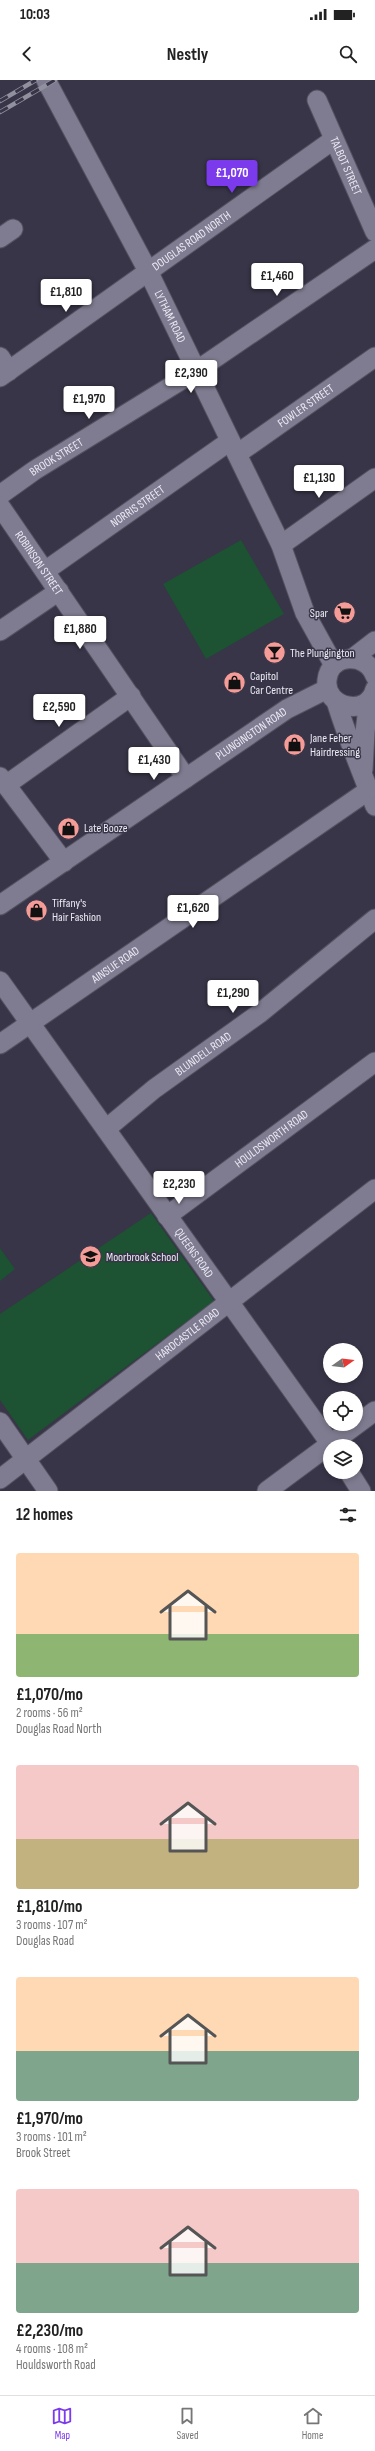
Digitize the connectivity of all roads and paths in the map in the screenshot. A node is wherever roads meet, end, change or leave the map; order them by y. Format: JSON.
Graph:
{"nodes":[{"id":1,"x":46,"y":80,"type":"edge"},
{"id":2,"x":317,"y":100,"type":"dead end"},
{"id":3,"x":334,"y":140,"type":"junction"},
{"id":4,"x":375,"y":232,"type":"edge"},
{"id":5,"x":375,"y":249,"type":"edge"},
{"id":6,"x":149,"y":273,"type":"junction"},
{"id":7,"x":375,"y":357,"type":"edge"},
{"id":8,"x":3,"y":368,"type":"edge"},
{"id":9,"x":196,"y":371,"type":"junction"},
{"id":10,"x":234,"y":447,"type":"junction"},
{"id":11,"x":375,"y":478,"type":"edge"},
{"id":12,"x":0,"y":495,"type":"edge"},
{"id":13,"x":0,"y":506,"type":"edge"},
{"id":14,"x":281,"y":545,"type":"junction"},
{"id":15,"x":45,"y":571,"type":"junction"},
{"id":16,"x":58,"y":591,"type":"junction"},
{"id":17,"x":0,"y":631,"type":"edge"},
{"id":18,"x":375,"y":641,"type":"edge"},
{"id":19,"x":345,"y":660,"type":"junction"},
{"id":20,"x":375,"y":676,"type":"edge"},
{"id":21,"x":332,"y":695,"type":"junction"},
{"id":22,"x":372,"y":695,"type":"edge"},
{"id":23,"x":131,"y":696,"type":"junction"},
{"id":24,"x":363,"y":771,"type":"junction"},
{"id":25,"x":186,"y":778,"type":"junction"},
{"id":26,"x":3,"y":781,"type":"edge"},
{"id":27,"x":372,"y":798,"type":"edge"},
{"id":28,"x":64,"y":862,"type":"junction"},
{"id":29,"x":0,"y":905,"type":"edge"},
{"id":30,"x":375,"y":919,"type":"edge"},
{"id":31,"x":0,"y":981,"type":"edge"},
{"id":32,"x":29,"y":1022,"type":"junction"},
{"id":33,"x":0,"y":1044,"type":"edge"},
{"id":34,"x":375,"y":1062,"type":"edge"},
{"id":35,"x":106,"y":1129,"type":"junction"},
{"id":36,"x":375,"y":1189,"type":"edge"},
{"id":37,"x":168,"y":1216,"type":"junction"},
{"id":38,"x":229,"y":1302,"type":"junction"},
{"id":39,"x":375,"y":1410,"type":"edge"},
{"id":40,"x":0,"y":1422,"type":"edge"},
{"id":41,"x":327,"y":1439,"type":"edge"},
{"id":42,"x":339,"y":1439,"type":"edge"},
{"id":43,"x":323,"y":1451,"type":"edge"},
{"id":44,"x":25,"y":1459,"type":"junction"},
{"id":45,"x":0,"y":1479,"type":"edge"},
{"id":46,"x":353,"y":1479,"type":"edge"},
{"id":47,"x":48,"y":1491,"type":"edge"},
{"id":48,"x":267,"y":1491,"type":"edge"},
{"id":49,"x":361,"y":1491,"type":"edge"}],
"edges":[{"from":1,"to":6,"type":"street","name":"LYTHAM ROAD"},
{"from":2,"to":3,"type":"street","name":"TALBOT STREET"},
{"from":3,"to":4,"type":"street","name":"TALBOT STREET"},
{"from":3,"to":6,"type":"street","name":"DOUGLAS ROAD NORTH"},
{"from":5,"to":9,"type":"street","name":"BROOK STREET"},
{"from":6,"to":8,"type":"street","name":"DOUGLAS ROAD NORTH"},
{"from":6,"to":9,"type":"street","name":"LYTHAM ROAD"},
{"from":7,"to":10,"type":"street","name":"FOWLER STREET"},
{"from":9,"to":10,"type":"street","name":"LYTHAM ROAD"},
{"from":9,"to":12,"type":"street","name":"BROOK STREET"},
{"from":10,"to":14,"type":"street","name":"LYTHAM ROAD"},
{"from":10,"to":15,"type":"street","name":"NORRIS STREET"},
{"from":11,"to":14,"type":"street"},
{"from":13,"to":15,"type":"street","name":"ROBINSON STREET"},
{"from":14,"to":19,"type":"street","name":"LYTHAM ROAD"},
{"from":15,"to":16,"type":"street","name":"ROBINSON STREET"},
{"from":16,"to":17,"type":"street"},
{"from":16,"to":23,"type":"street","name":"ROBINSON STREET"},
{"from":18,"to":19,"type":"street"},
{"from":19,"to":20,"type":"street"},
{"from":19,"to":21,"type":"street"},
{"from":21,"to":22,"type":"street"},
{"from":21,"to":24,"type":"street"},
{"from":21,"to":25,"type":"street","name":"PLUNGINGTON ROAD"},
{"from":22,"to":24,"type":"street"},
{"from":23,"to":25,"type":"street","name":"ROBINSON STREET"},
{"from":23,"to":26,"type":"street"},
{"from":24,"to":27,"type":"street"},
{"from":25,"to":28,"type":"street","name":"PLUNGINGTON ROAD"},
{"from":26,"to":28,"type":"street"},
{"from":27,"to":32,"type":"street","name":"AINSLIE ROAD"},
{"from":28,"to":29,"type":"street","name":"PLUNGINGTON ROAD"},
{"from":30,"to":35,"type":"street","name":"BLUNDELL ROAD"},
{"from":31,"to":32,"type":"street","name":"QUEENS ROAD"},
{"from":32,"to":33,"type":"street","name":"AINSLIE ROAD"},
{"from":32,"to":35,"type":"street","name":"QUEENS ROAD"},
{"from":34,"to":37,"type":"street","name":"HOULDSWORTH ROAD"},
{"from":35,"to":37,"type":"street","name":"QUEENS ROAD"},
{"from":36,"to":38,"type":"street","name":"HARDCASTLE ROAD"},
{"from":37,"to":38,"type":"street","name":"QUEENS ROAD"},
{"from":38,"to":41,"type":"street","name":"QUEENS ROAD"},
{"from":38,"to":44,"type":"street","name":"HARDCASTLE ROAD"},
{"from":39,"to":42,"type":"street"},
{"from":40,"to":44,"type":"street"},
{"from":43,"to":48,"type":"street"},
{"from":44,"to":45,"type":"street","name":"HARDCASTLE ROAD"},
{"from":44,"to":47,"type":"street"},
{"from":46,"to":49,"type":"street"}]}
